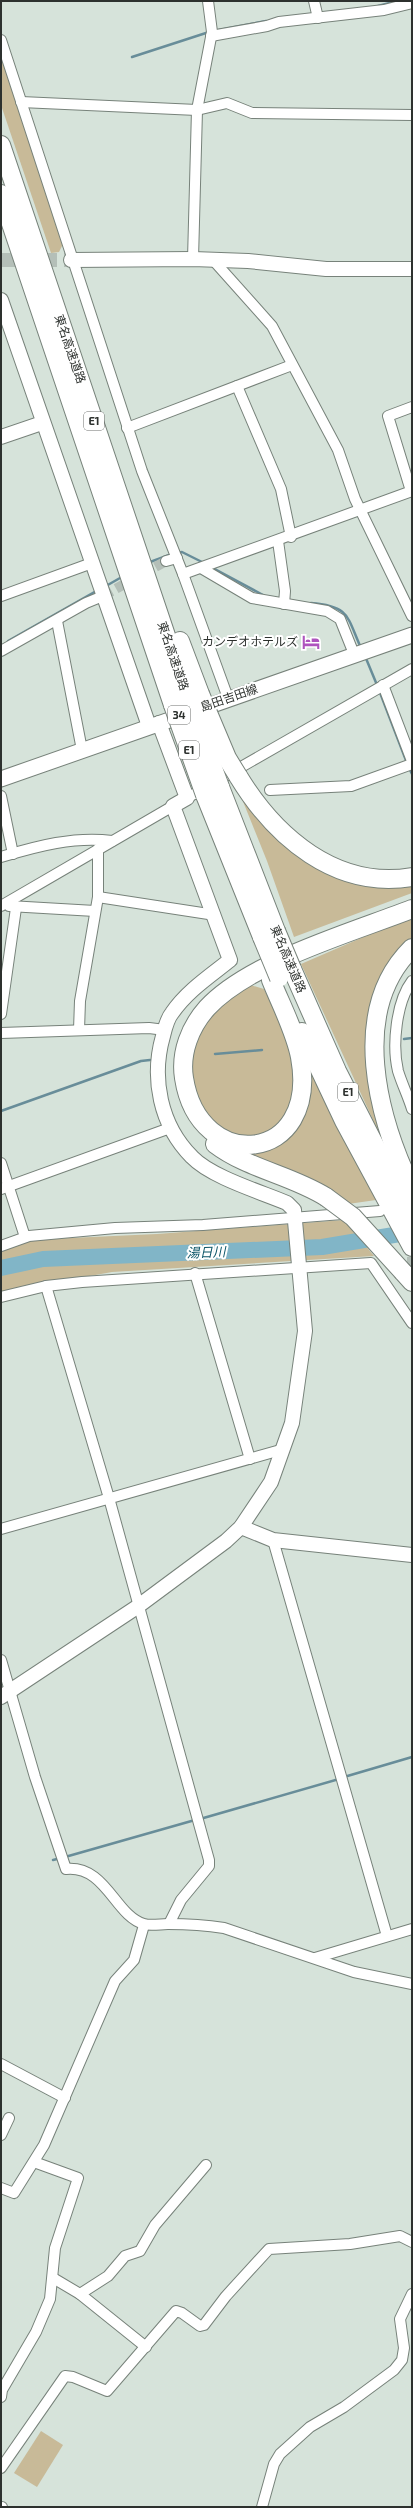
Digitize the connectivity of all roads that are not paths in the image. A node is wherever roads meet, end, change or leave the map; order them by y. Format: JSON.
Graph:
{"nodes":[{"id":1,"x":208,"y":1,"type":"edge"},
{"id":2,"x":412,"y":3,"type":"edge"},
{"id":3,"x":316,"y":11,"type":"edge"},
{"id":4,"x":212,"y":31,"type":"junction"},
{"id":5,"x":1,"y":40,"type":"edge"},
{"id":6,"x":22,"y":102,"type":"junction"},
{"id":7,"x":197,"y":110,"type":"junction"},
{"id":8,"x":412,"y":115,"type":"edge"},
{"id":9,"x":1,"y":145,"type":"edge"},
{"id":10,"x":1,"y":194,"type":"edge"},
{"id":11,"x":192,"y":259,"type":"junction"},
{"id":12,"x":71,"y":260,"type":"junction"},
{"id":13,"x":214,"y":261,"type":"junction"},
{"id":14,"x":412,"y":269,"type":"edge"},
{"id":15,"x":1,"y":300,"type":"edge"},
{"id":16,"x":292,"y":365,"type":"junction"},
{"id":17,"x":237,"y":386,"type":"junction"},
{"id":18,"x":412,"y":407,"type":"edge"},
{"id":19,"x":42,"y":423,"type":"junction"},
{"id":20,"x":127,"y":428,"type":"junction"},
{"id":21,"x":1,"y":437,"type":"edge"},
{"id":22,"x":411,"y":491,"type":"edge"},
{"id":23,"x":362,"y":509,"type":"junction"},
{"id":24,"x":291,"y":537,"type":"junction"},
{"id":25,"x":278,"y":541,"type":"junction"},
{"id":26,"x":177,"y":558,"type":"junction"},
{"id":27,"x":166,"y":561,"type":"tunnel mouth"},
{"id":28,"x":92,"y":563,"type":"junction"},
{"id":29,"x":202,"y":568,"type":"junction"},
{"id":30,"x":183,"y":574,"type":"junction"},
{"id":31,"x":101,"y":591,"type":"junction"},
{"id":32,"x":1,"y":596,"type":"edge"},
{"id":33,"x":284,"y":600,"type":"junction"},
{"id":34,"x":412,"y":616,"type":"edge"},
{"id":35,"x":56,"y":621,"type":"junction"},
{"id":36,"x":412,"y":635,"type":"edge"},
{"id":37,"x":1,"y":651,"type":"edge"},
{"id":38,"x":356,"y":653,"type":"junction"},
{"id":39,"x":412,"y":669,"type":"edge"},
{"id":40,"x":383,"y":685,"type":"junction"},
{"id":41,"x":228,"y":698,"type":"junction"},
{"id":42,"x":187,"y":699,"type":"junction"},
{"id":43,"x":154,"y":724,"type":"junction"},
{"id":44,"x":82,"y":750,"type":"junction"},
{"id":45,"x":409,"y":764,"type":"edge"},
{"id":46,"x":1,"y":779,"type":"edge"},
{"id":47,"x":270,"y":790,"type":"dead end"},
{"id":48,"x":213,"y":791,"type":"junction"},
{"id":49,"x":1,"y":796,"type":"edge"},
{"id":50,"x":187,"y":798,"type":"junction"},
{"id":51,"x":174,"y":806,"type":"junction"},
{"id":52,"x":112,"y":841,"type":"junction"},
{"id":53,"x":98,"y":849,"type":"junction"},
{"id":54,"x":13,"y":854,"type":"junction"},
{"id":55,"x":1,"y":858,"type":"edge"},
{"id":56,"x":412,"y":877,"type":"edge"},
{"id":57,"x":98,"y":898,"type":"junction"},
{"id":58,"x":412,"y":902,"type":"edge"},
{"id":59,"x":2,"y":905,"type":"edge"},
{"id":60,"x":16,"y":908,"type":"junction"},
{"id":61,"x":412,"y":909,"type":"edge"},
{"id":62,"x":95,"y":911,"type":"junction"},
{"id":63,"x":215,"y":915,"type":"junction"},
{"id":64,"x":264,"y":936,"type":"junction"},
{"id":65,"x":412,"y":948,"type":"edge"},
{"id":66,"x":280,"y":976,"type":"junction"},
{"id":67,"x":412,"y":981,"type":"edge"},
{"id":68,"x":1,"y":1014,"type":"edge"},
{"id":69,"x":79,"y":1030,"type":"junction"},
{"id":70,"x":165,"y":1030,"type":"junction"},
{"id":71,"x":1,"y":1033,"type":"edge"},
{"id":72,"x":412,"y":1109,"type":"edge"},
{"id":73,"x":170,"y":1128,"type":"junction"},
{"id":74,"x":1,"y":1163,"type":"edge"},
{"id":75,"x":5,"y":1187,"type":"edge"},
{"id":76,"x":412,"y":1189,"type":"edge"},
{"id":77,"x":399,"y":1214,"type":"edge"},
{"id":78,"x":296,"y":1217,"type":"junction"},
{"id":79,"x":26,"y":1237,"type":"junction"},
{"id":80,"x":1,"y":1246,"type":"edge"},
{"id":81,"x":372,"y":1263,"type":"junction"},
{"id":82,"x":299,"y":1265,"type":"junction"},
{"id":83,"x":409,"y":1266,"type":"edge"},
{"id":84,"x":195,"y":1273,"type":"junction"},
{"id":85,"x":46,"y":1286,"type":"junction"},
{"id":86,"x":1,"y":1297,"type":"edge"},
{"id":87,"x":412,"y":1323,"type":"edge"},
{"id":88,"x":284,"y":1449,"type":"junction"},
{"id":89,"x":250,"y":1459,"type":"junction"},
{"id":90,"x":109,"y":1498,"type":"junction"},
{"id":91,"x":241,"y":1527,"type":"junction"},
{"id":92,"x":1,"y":1529,"type":"edge"},
{"id":93,"x":273,"y":1540,"type":"junction"},
{"id":94,"x":412,"y":1555,"type":"edge"},
{"id":95,"x":137,"y":1606,"type":"junction"},
{"id":96,"x":1,"y":1660,"type":"edge"},
{"id":97,"x":5,"y":1694,"type":"edge"},
{"id":98,"x":144,"y":1924,"type":"junction"},
{"id":99,"x":169,"y":1924,"type":"junction"},
{"id":100,"x":412,"y":1929,"type":"edge"},
{"id":101,"x":387,"y":1936,"type":"junction"},
{"id":102,"x":315,"y":1958,"type":"junction"},
{"id":103,"x":412,"y":1984,"type":"edge"},
{"id":104,"x":1,"y":2064,"type":"edge"},
{"id":105,"x":65,"y":2098,"type":"junction"},
{"id":106,"x":9,"y":2118,"type":"dead end"},
{"id":107,"x":1,"y":2135,"type":"edge"},
{"id":108,"x":34,"y":2162,"type":"junction"},
{"id":109,"x":206,"y":2165,"type":"dead end"},
{"id":110,"x":1,"y":2188,"type":"edge"},
{"id":111,"x":412,"y":2242,"type":"edge"},
{"id":112,"x":53,"y":2278,"type":"junction"},
{"id":113,"x":80,"y":2294,"type":"junction"},
{"id":114,"x":412,"y":2294,"type":"edge"},
{"id":115,"x":146,"y":2347,"type":"junction"},
{"id":116,"x":1,"y":2397,"type":"edge"},
{"id":117,"x":1,"y":2468,"type":"edge"},
{"id":118,"x":262,"y":2507,"type":"edge"}],
"edges":[{"from":1,"to":4,"type":"street"},
{"from":2,"to":3,"type":"street"},
{"from":3,"to":4,"type":"street"},
{"from":4,"to":7,"type":"street"},
{"from":5,"to":6,"type":"street"},
{"from":6,"to":7,"type":"street"},
{"from":6,"to":12,"type":"street"},
{"from":7,"to":8,"type":"street"},
{"from":7,"to":11,"type":"street"},
{"from":9,"to":42,"type":"highway","name":"東名高速道路","number":"E1"},
{"from":10,"to":42,"type":"highway","name":"東名高速道路","number":"E1"},
{"from":11,"to":12,"type":"street"},
{"from":11,"to":13,"type":"street"},
{"from":12,"to":20,"type":"street"},
{"from":13,"to":14,"type":"street"},
{"from":13,"to":16,"type":"street"},
{"from":15,"to":19,"type":"street"},
{"from":16,"to":17,"type":"street"},
{"from":16,"to":23,"type":"street"},
{"from":17,"to":20,"type":"street"},
{"from":17,"to":24,"type":"street"},
{"from":18,"to":22,"type":"street"},
{"from":19,"to":21,"type":"street"},
{"from":19,"to":28,"type":"street"},
{"from":20,"to":26,"type":"street"},
{"from":22,"to":23,"type":"street"},
{"from":23,"to":24,"type":"street"},
{"from":23,"to":34,"type":"street"},
{"from":24,"to":25,"type":"street"},
{"from":25,"to":29,"type":"street"},
{"from":25,"to":33,"type":"street"},
{"from":26,"to":27,"type":"street"},
{"from":26,"to":30,"type":"street"},
{"from":28,"to":31,"type":"street"},
{"from":28,"to":32,"type":"street"},
{"from":29,"to":30,"type":"street"},
{"from":29,"to":33,"type":"street"},
{"from":30,"to":41,"type":"street"},
{"from":31,"to":35,"type":"street"},
{"from":31,"to":43,"type":"street"},
{"from":33,"to":38,"type":"street"},
{"from":35,"to":37,"type":"street"},
{"from":35,"to":44,"type":"street"},
{"from":36,"to":38,"type":"main road","name":"島田吉田線","number":"34"},
{"from":38,"to":41,"type":"main road","name":"島田吉田線","number":"34"},
{"from":39,"to":40,"type":"street"},
{"from":40,"to":45,"type":"street"},
{"from":40,"to":50,"type":"street"},
{"from":41,"to":43,"type":"main road","name":"島田吉田線","number":"34"},
{"from":42,"to":48,"type":"highway","name":"東名高速道路","number":"E1","bridge":true},
{"from":42,"to":56,"type":"highway","bridge":true},
{"from":43,"to":44,"type":"main road","name":"島田吉田線","number":"34"},
{"from":43,"to":50,"type":"street"},
{"from":44,"to":46,"type":"main road","name":"島田吉田線","number":"34"},
{"from":45,"to":47,"type":"street"},
{"from":48,"to":64,"type":"highway","name":"東名高速道路","number":"E1"},
{"from":48,"to":64,"type":"highway","name":"東名高速道路","number":"E1"},
{"from":49,"to":54,"type":"street"},
{"from":50,"to":51,"type":"street"},
{"from":51,"to":52,"type":"street"},
{"from":51,"to":63,"type":"street"},
{"from":52,"to":53,"type":"street"},
{"from":52,"to":54,"type":"street"},
{"from":53,"to":57,"type":"street"},
{"from":53,"to":59,"type":"street"},
{"from":54,"to":55,"type":"street"},
{"from":57,"to":62,"type":"street"},
{"from":57,"to":63,"type":"street"},
{"from":58,"to":83,"type":"highway","bridge":true},
{"from":59,"to":60,"type":"street"},
{"from":60,"to":62,"type":"street"},
{"from":60,"to":68,"type":"street"},
{"from":61,"to":66,"type":"highway"},
{"from":62,"to":69,"type":"street"},
{"from":63,"to":70,"type":"street"},
{"from":64,"to":66,"type":"highway","name":"東名高速道路","number":"E1","bridge":true},
{"from":65,"to":76,"type":"highway"},
{"from":66,"to":77,"type":"highway","name":"東名高速道路","number":"E1"},
{"from":67,"to":72,"type":"street"},
{"from":69,"to":70,"type":"street"},
{"from":69,"to":71,"type":"street"},
{"from":70,"to":73,"type":"street"},
{"from":73,"to":75,"type":"street"},
{"from":73,"to":78,"type":"street"},
{"from":74,"to":75,"type":"street"},
{"from":75,"to":79,"type":"street"},
{"from":77,"to":78,"type":"street"},
{"from":77,"to":83,"type":"highway","name":"東名高速道路","number":"E1"},
{"from":78,"to":79,"type":"street"},
{"from":78,"to":82,"type":"street"},
{"from":79,"to":80,"type":"street"},
{"from":81,"to":82,"type":"street"},
{"from":81,"to":83,"type":"street"},
{"from":81,"to":87,"type":"street"},
{"from":82,"to":84,"type":"street"},
{"from":82,"to":88,"type":"street"},
{"from":84,"to":85,"type":"street"},
{"from":84,"to":89,"type":"street"},
{"from":85,"to":86,"type":"street"},
{"from":85,"to":90,"type":"street"},
{"from":88,"to":89,"type":"street"},
{"from":88,"to":91,"type":"street"},
{"from":89,"to":90,"type":"street"},
{"from":90,"to":92,"type":"street"},
{"from":90,"to":95,"type":"street"},
{"from":91,"to":93,"type":"street"},
{"from":91,"to":95,"type":"street"},
{"from":93,"to":94,"type":"street"},
{"from":93,"to":101,"type":"street"},
{"from":95,"to":97,"type":"street"},
{"from":95,"to":99,"type":"street"},
{"from":96,"to":97,"type":"street"},
{"from":97,"to":98,"type":"street"},
{"from":98,"to":99,"type":"street"},
{"from":98,"to":105,"type":"street"},
{"from":99,"to":102,"type":"street"},
{"from":100,"to":101,"type":"street"},
{"from":101,"to":102,"type":"street"},
{"from":102,"to":103,"type":"street"},
{"from":104,"to":105,"type":"street"},
{"from":105,"to":108,"type":"street"},
{"from":106,"to":107,"type":"street"},
{"from":108,"to":110,"type":"street"},
{"from":108,"to":112,"type":"street"},
{"from":109,"to":113,"type":"street"},
{"from":111,"to":115,"type":"street"},
{"from":112,"to":113,"type":"street"},
{"from":112,"to":116,"type":"street"},
{"from":113,"to":115,"type":"street"},
{"from":114,"to":118,"type":"street"},
{"from":115,"to":117,"type":"street"}]}
